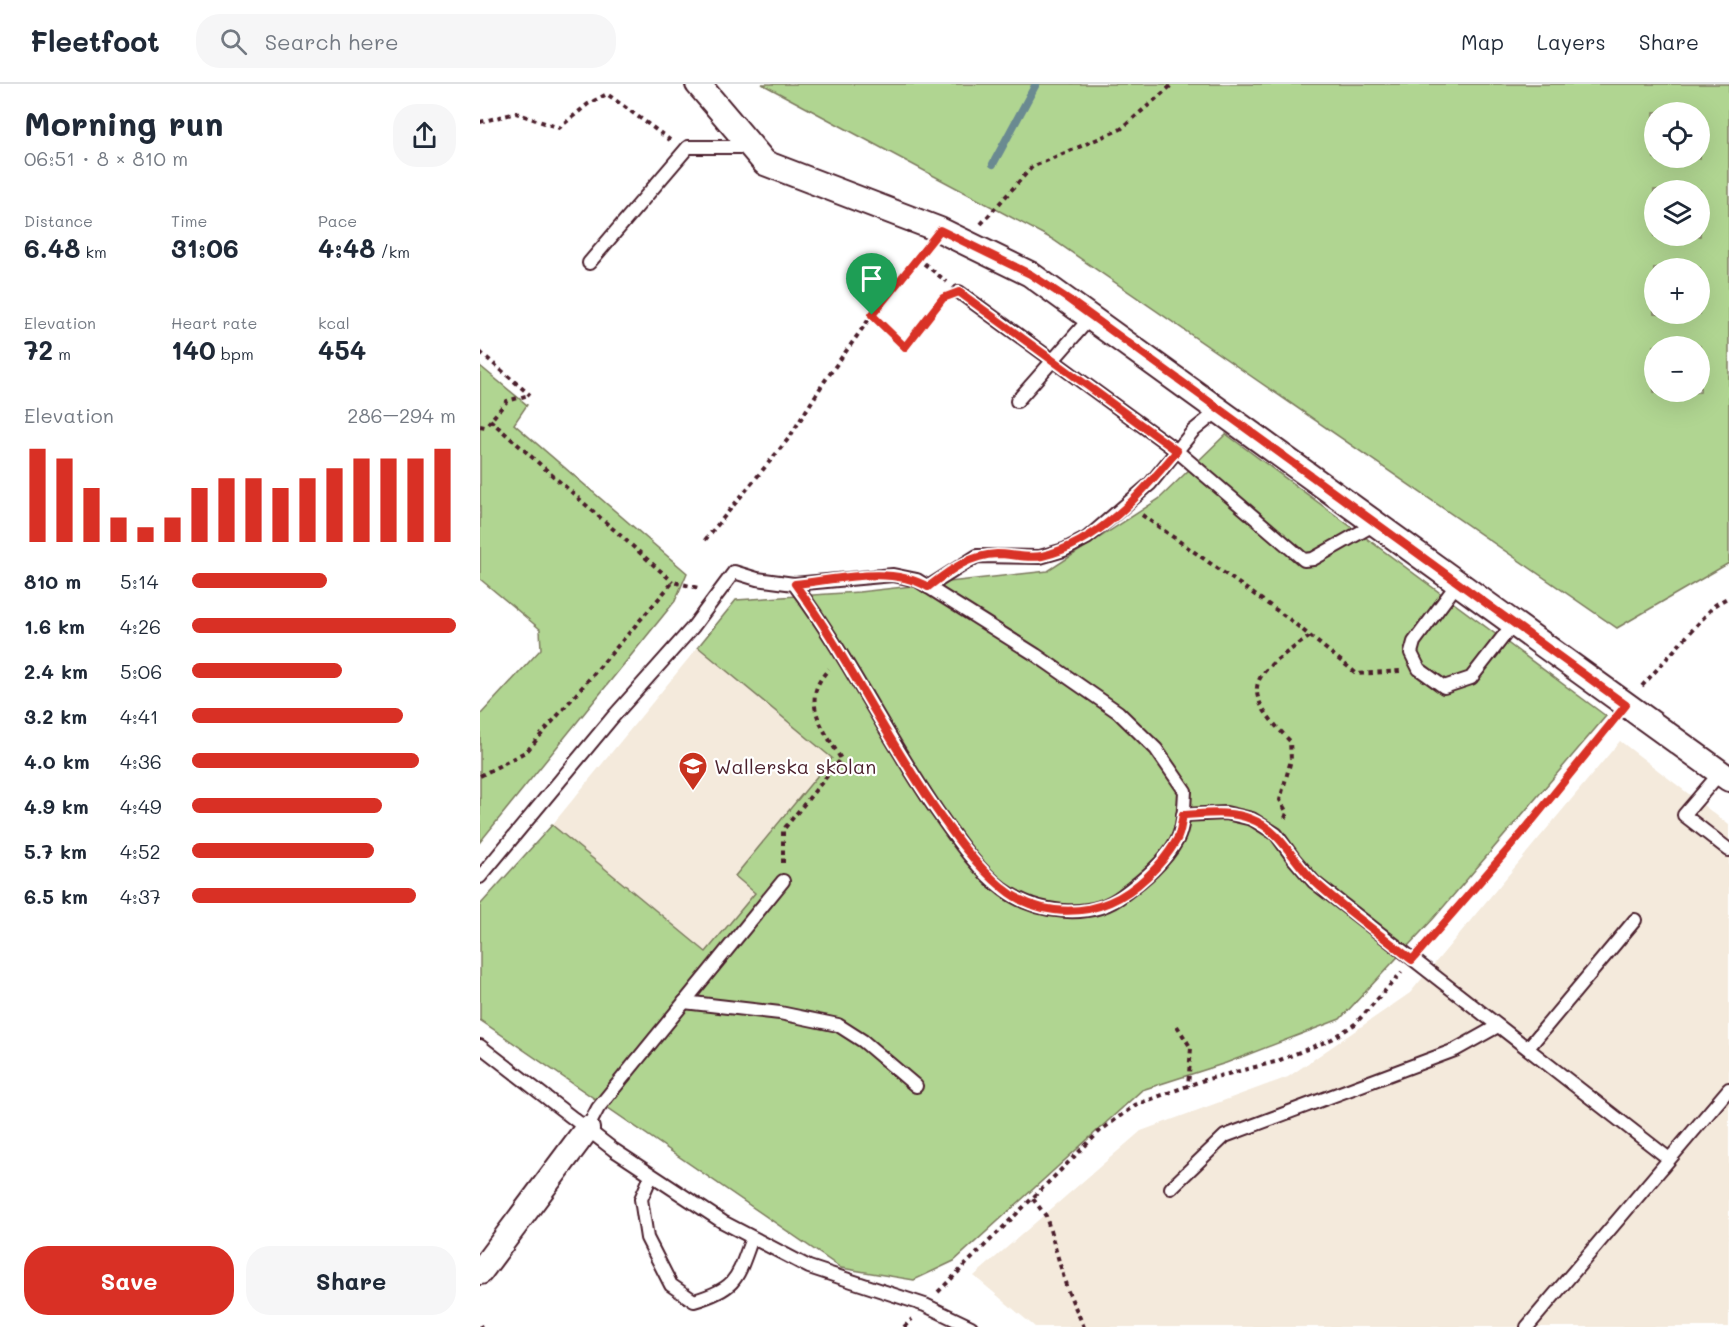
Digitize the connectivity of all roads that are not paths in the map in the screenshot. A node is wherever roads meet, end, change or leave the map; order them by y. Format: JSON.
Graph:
{"nodes":[{"id":1,"x":698,"y":84,"type":"edge"},
{"id":2,"x":750,"y":147,"type":"junction"},
{"id":3,"x":589,"y":263,"type":"dead end"},
{"id":4,"x":959,"y":292,"type":"road end"},
{"id":5,"x":1091,"y":317,"type":"junction"},
{"id":6,"x":1053,"y":361,"type":"junction"},
{"id":7,"x":1017,"y":401,"type":"dead end"},
{"id":8,"x":1219,"y":410,"type":"junction"},
{"id":9,"x":1177,"y":451,"type":"junction"},
{"id":10,"x":1375,"y":524,"type":"junction"},
{"id":11,"x":795,"y":584,"type":"junction"},
{"id":12,"x":1457,"y":584,"type":"junction"},
{"id":13,"x":928,"y":587,"type":"junction"},
{"id":14,"x":1513,"y":624,"type":"junction"},
{"id":15,"x":1725,"y":776,"type":"edge"},
{"id":16,"x":1183,"y":815,"type":"junction"},
{"id":17,"x":1729,"y":850,"type":"edge"},
{"id":18,"x":480,"y":877,"type":"edge"},
{"id":19,"x":783,"y":881,"type":"road end"},
{"id":20,"x":1635,"y":921,"type":"dead end"},
{"id":21,"x":684,"y":1002,"type":"junction"},
{"id":22,"x":1498,"y":1026,"type":"junction"},
{"id":23,"x":480,"y":1046,"type":"edge"},
{"id":24,"x":1528,"y":1048,"type":"junction"},
{"id":25,"x":916,"y":1086,"type":"dead end"},
{"id":26,"x":1729,"y":1089,"type":"edge"},
{"id":27,"x":587,"y":1129,"type":"junction"},
{"id":28,"x":1668,"y":1158,"type":"junction"},
{"id":29,"x":651,"y":1176,"type":"junction"},
{"id":30,"x":1172,"y":1188,"type":"dead end"},
{"id":31,"x":752,"y":1238,"type":"junction"},
{"id":32,"x":480,"y":1272,"type":"edge"},
{"id":33,"x":971,"y":1327,"type":"edge"},
{"id":34,"x":1527,"y":1327,"type":"edge"}],
"edges":[{"from":1,"to":2,"type":"street"},
{"from":2,"to":3,"type":"lane"},
{"from":2,"to":5,"type":"street"},
{"from":4,"to":6,"type":"lane"},
{"from":5,"to":6,"type":"lane"},
{"from":5,"to":8,"type":"street"},
{"from":6,"to":7,"type":"lane"},
{"from":6,"to":9,"type":"lane"},
{"from":8,"to":9,"type":"lane"},
{"from":8,"to":10,"type":"street"},
{"from":9,"to":10,"type":"lane"},
{"from":9,"to":13,"type":"lane"},
{"from":10,"to":12,"type":"street"},
{"from":11,"to":13,"type":"lane"},
{"from":11,"to":16,"type":"lane"},
{"from":11,"to":18,"type":"lane"},
{"from":12,"to":14,"type":"street"},
{"from":12,"to":14,"type":"lane"},
{"from":13,"to":16,"type":"lane"},
{"from":14,"to":15,"type":"street"},
{"from":15,"to":17,"type":"lane"},
{"from":16,"to":22,"type":"lane"},
{"from":19,"to":21,"type":"lane"},
{"from":20,"to":24,"type":"lane"},
{"from":21,"to":25,"type":"lane"},
{"from":21,"to":27,"type":"lane"},
{"from":22,"to":24,"type":"lane"},
{"from":22,"to":30,"type":"lane"},
{"from":23,"to":27,"type":"lane"},
{"from":24,"to":28,"type":"lane"},
{"from":26,"to":28,"type":"lane"},
{"from":27,"to":29,"type":"lane"},
{"from":27,"to":32,"type":"street"},
{"from":28,"to":34,"type":"lane"},
{"from":29,"to":31,"type":"lane"},
{"from":29,"to":31,"type":"lane"},
{"from":31,"to":33,"type":"lane"}]}
